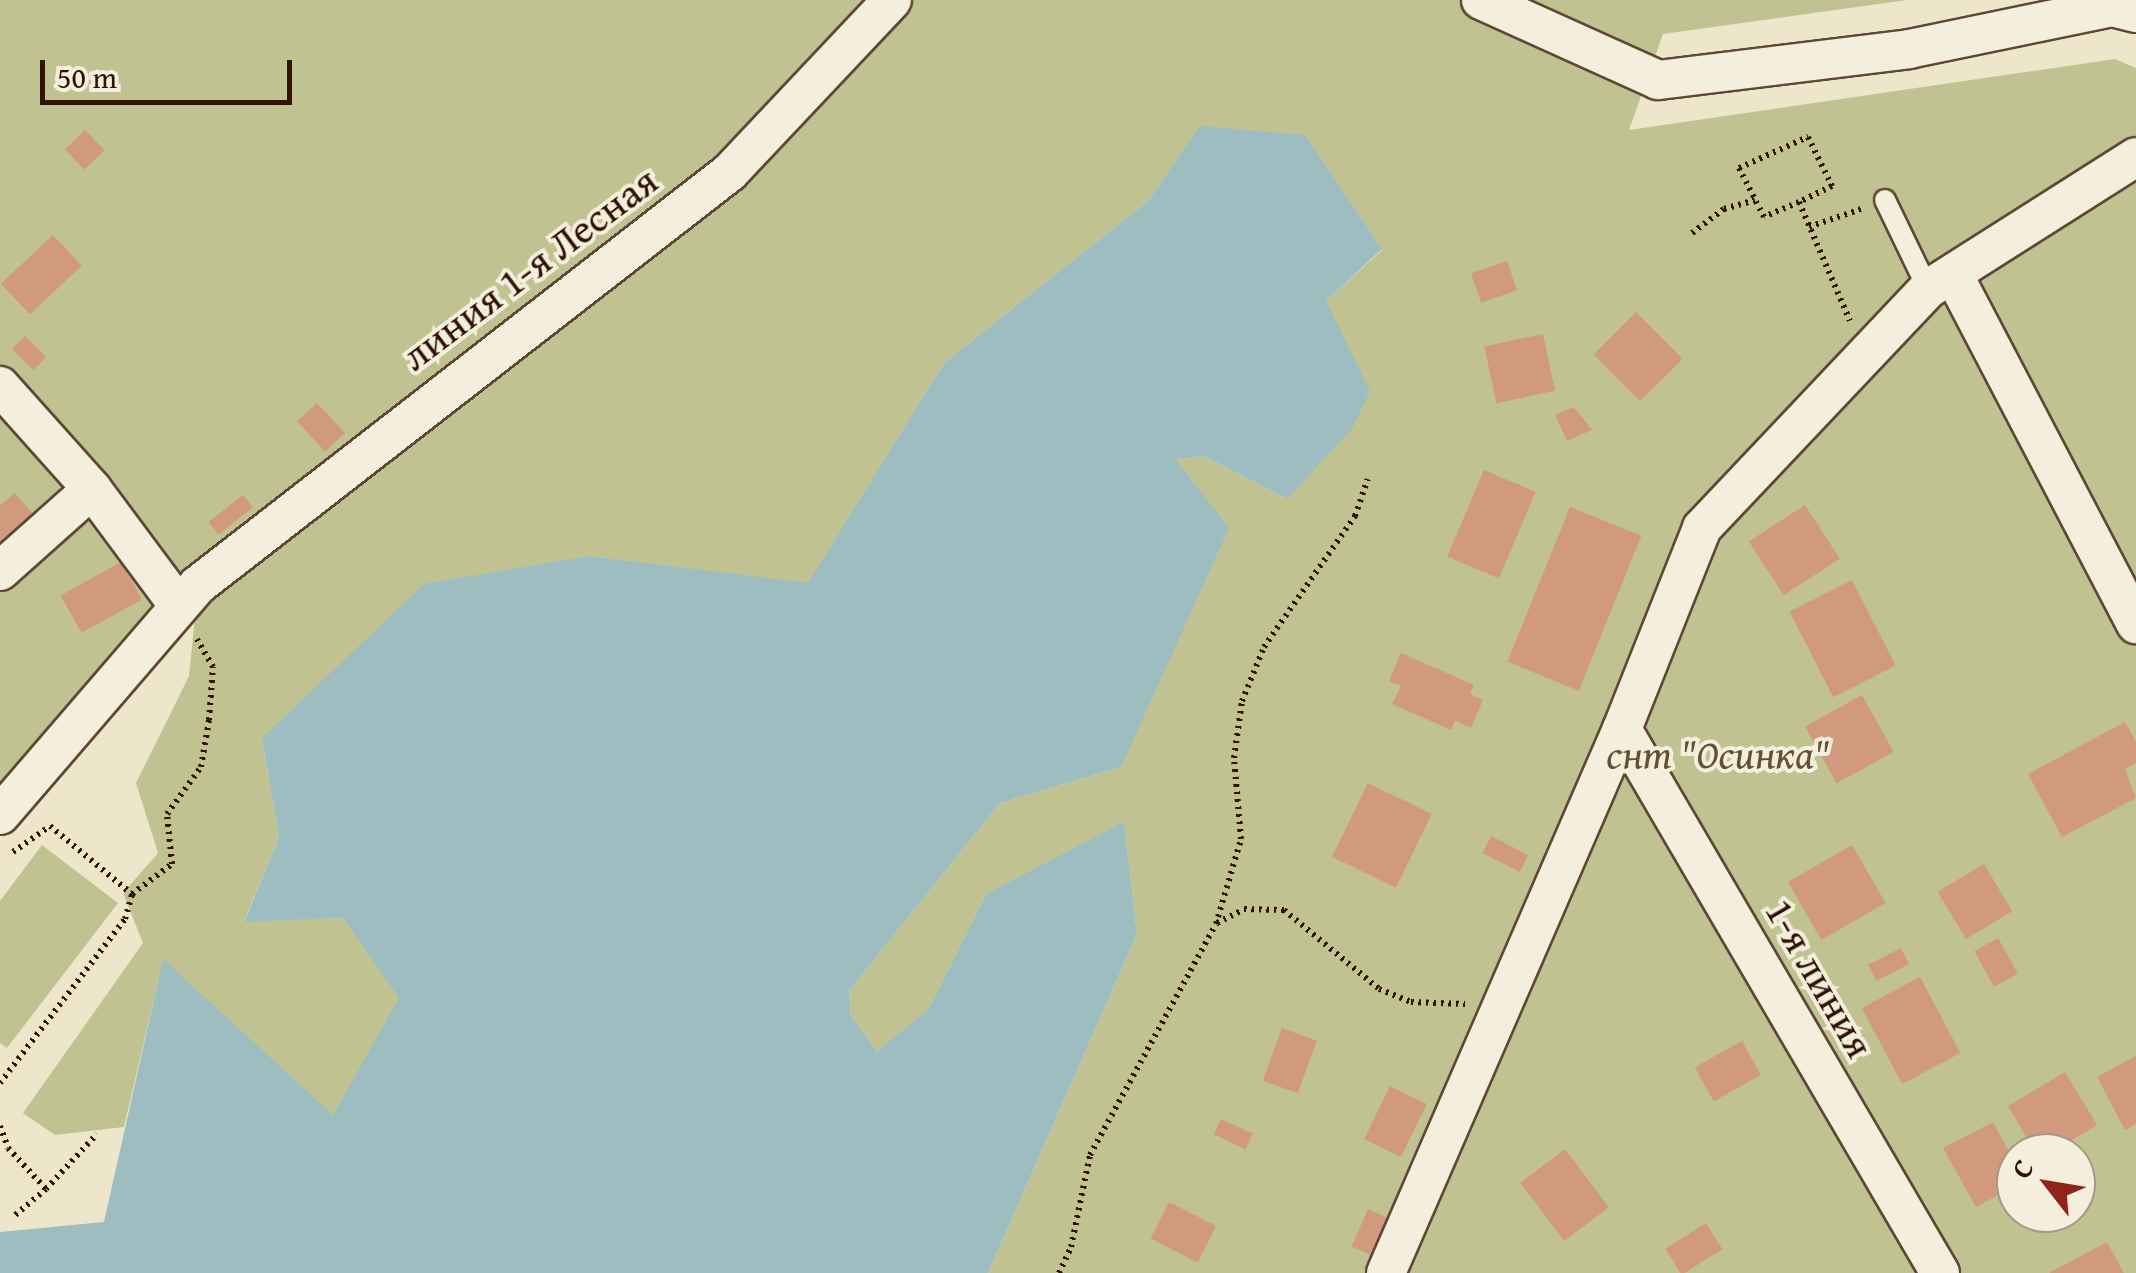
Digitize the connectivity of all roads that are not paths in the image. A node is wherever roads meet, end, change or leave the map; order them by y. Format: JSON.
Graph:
{"nodes":[{"id":1,"x":892,"y":0,"type":"edge"},
{"id":2,"x":1480,"y":0,"type":"edge"},
{"id":3,"x":2136,"y":13,"type":"edge"},
{"id":4,"x":2136,"y":157,"type":"edge"},
{"id":5,"x":1886,"y":200,"type":"road end"},
{"id":6,"x":1941,"y":282,"type":"junction"},
{"id":7,"x":0,"y":386,"type":"edge"},
{"id":8,"x":92,"y":489,"type":"junction"},
{"id":9,"x":0,"y":571,"type":"edge"},
{"id":10,"x":188,"y":595,"type":"junction"},
{"id":11,"x":2136,"y":624,"type":"edge"},
{"id":12,"x":1622,"y":729,"type":"junction"},
{"id":13,"x":0,"y":815,"type":"edge"},
{"id":14,"x":1386,"y":1273,"type":"edge"},
{"id":15,"x":1940,"y":1273,"type":"edge"}],
"edges":[{"from":1,"to":10,"type":"street","name":"линия 1-я Лесная"},
{"from":2,"to":3,"type":"street"},
{"from":4,"to":6,"type":"street"},
{"from":5,"to":6,"type":"lane"},
{"from":6,"to":11,"type":"street"},
{"from":6,"to":12,"type":"street"},
{"from":7,"to":8,"type":"street"},
{"from":8,"to":9,"type":"street"},
{"from":8,"to":10,"type":"street"},
{"from":10,"to":13,"type":"street","name":"линия 1-я Лесная"},
{"from":12,"to":14,"type":"street"},
{"from":12,"to":15,"type":"street","name":"1-я линия"}]}
